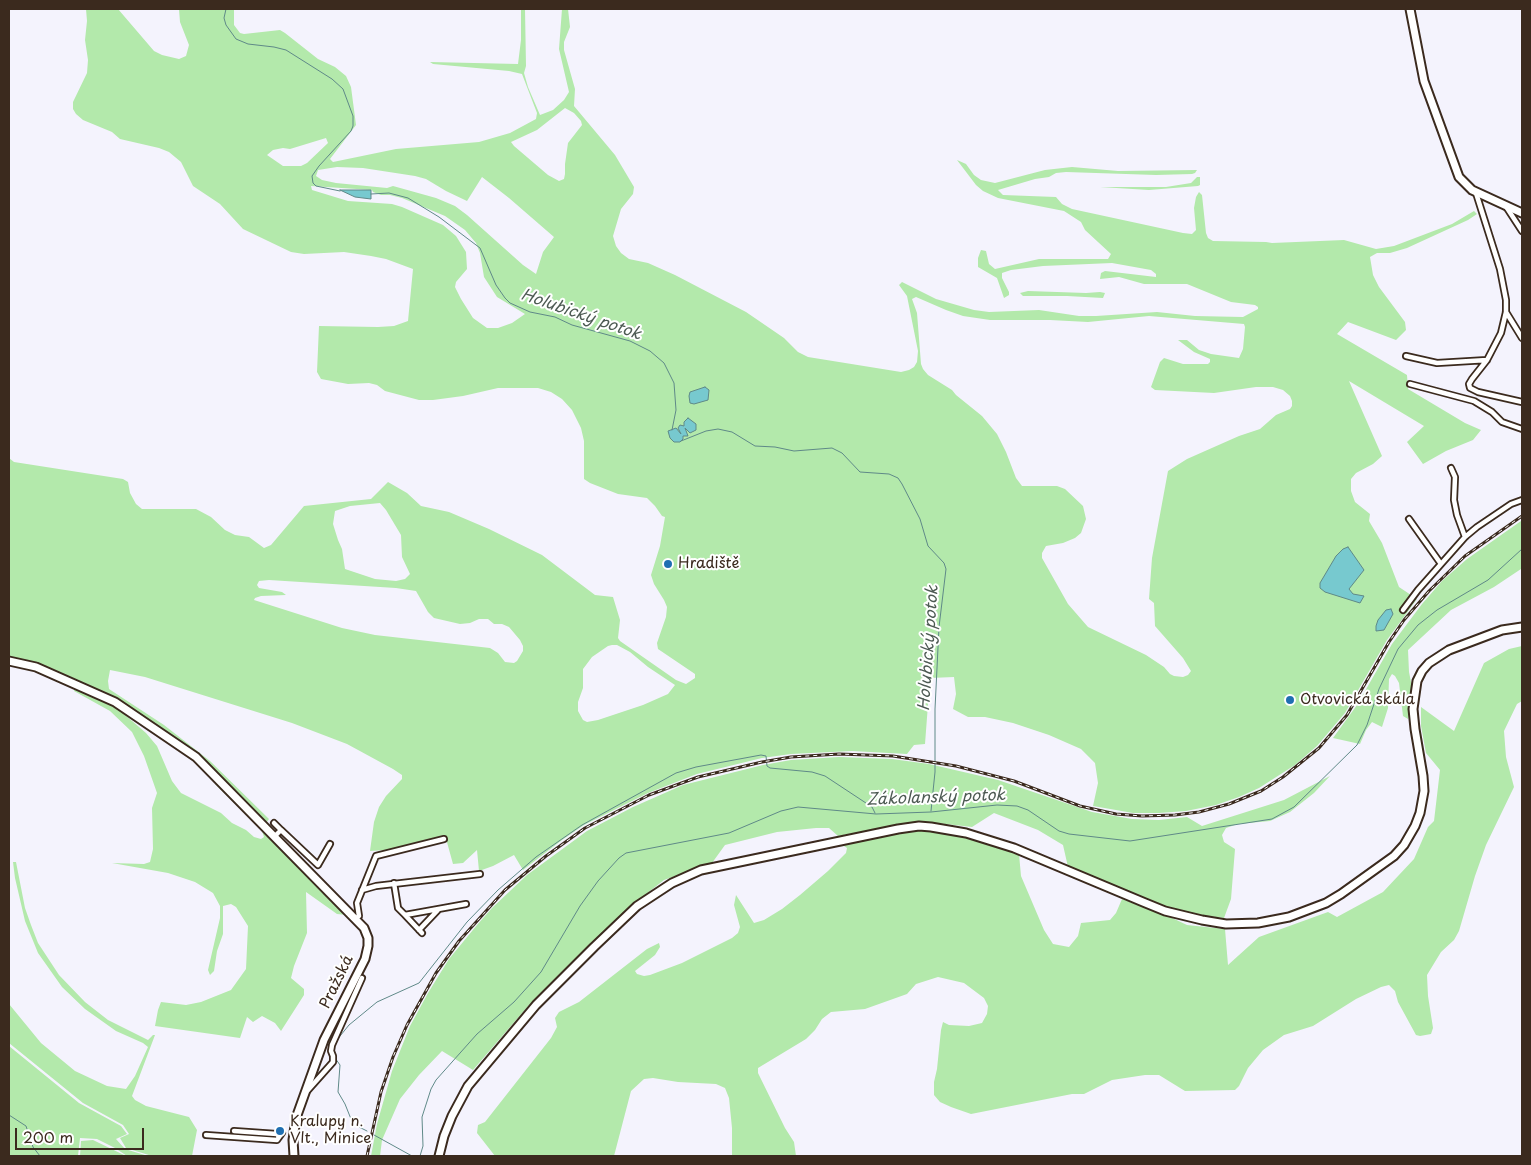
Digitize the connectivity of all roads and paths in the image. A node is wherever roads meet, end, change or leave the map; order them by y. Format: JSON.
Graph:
{"nodes":[{"id":1,"x":1410,"y":9,"type":"edge"},
{"id":2,"x":1476,"y":192,"type":"junction"},
{"id":3,"x":1504,"y":204,"type":"junction"},
{"id":4,"x":1522,"y":212,"type":"edge"},
{"id":5,"x":1522,"y":231,"type":"edge"},
{"id":6,"x":1506,"y":312,"type":"junction"},
{"id":7,"x":1522,"y":338,"type":"edge"},
{"id":8,"x":1406,"y":356,"type":"dead end"},
{"id":9,"x":1487,"y":360,"type":"junction"},
{"id":10,"x":1410,"y":384,"type":"dead end"},
{"id":11,"x":1522,"y":402,"type":"edge"},
{"id":12,"x":1522,"y":429,"type":"edge"},
{"id":13,"x":1451,"y":468,"type":"dead end"},
{"id":14,"x":1522,"y":500,"type":"edge"},
{"id":15,"x":1409,"y":519,"type":"dead end"},
{"id":16,"x":1465,"y":537,"type":"junction"},
{"id":17,"x":1441,"y":564,"type":"junction"},
{"id":18,"x":1403,"y":610,"type":"dead end"},
{"id":19,"x":1522,"y":627,"type":"edge"},
{"id":20,"x":9,"y":661,"type":"edge"},
{"id":21,"x":274,"y":823,"type":"dead end"},
{"id":22,"x":281,"y":830,"type":"junction"},
{"id":23,"x":275,"y":836,"type":"junction"},
{"id":24,"x":444,"y":839,"type":"dead end"},
{"id":25,"x":330,"y":844,"type":"dead end"},
{"id":26,"x":318,"y":865,"type":"junction"},
{"id":27,"x":323,"y":870,"type":"dead end"},
{"id":28,"x":480,"y":874,"type":"dead end"},
{"id":29,"x":394,"y":884,"type":"junction"},
{"id":30,"x":362,"y":890,"type":"junction"},
{"id":31,"x":466,"y":904,"type":"dead end"},
{"id":32,"x":439,"y":909,"type":"junction"},
{"id":33,"x":405,"y":915,"type":"junction"},
{"id":34,"x":358,"y":917,"type":"junction"},
{"id":35,"x":362,"y":978,"type":"dead end"},
{"id":36,"x":304,"y":1094,"type":"junction"},
{"id":37,"x":234,"y":1131,"type":"dead end"},
{"id":38,"x":206,"y":1135,"type":"dead end"},
{"id":39,"x":294,"y":1156,"type":"edge"},
{"id":40,"x":439,"y":1156,"type":"edge"}],
"edges":[{"from":1,"to":2,"type":"main road"},
{"from":2,"to":3,"type":"main road"},
{"from":2,"to":6,"type":"street"},
{"from":3,"to":4,"type":"main road"},
{"from":3,"to":5,"type":"street"},
{"from":6,"to":7,"type":"street"},
{"from":6,"to":9,"type":"street"},
{"from":8,"to":9,"type":"street"},
{"from":9,"to":11,"type":"street"},
{"from":10,"to":12,"type":"street"},
{"from":13,"to":16,"type":"street"},
{"from":14,"to":16,"type":"street"},
{"from":15,"to":17,"type":"street"},
{"from":16,"to":17,"type":"street"},
{"from":17,"to":18,"type":"street"},
{"from":19,"to":40,"type":"main road"},
{"from":20,"to":23,"type":"main road","name":"Pražská"},
{"from":21,"to":22,"type":"street"},
{"from":22,"to":23,"type":"street"},
{"from":22,"to":26,"type":"street"},
{"from":23,"to":34,"type":"main road","name":"Pražská"},
{"from":24,"to":30,"type":"street"},
{"from":25,"to":26,"type":"street"},
{"from":26,"to":27,"type":"street"},
{"from":28,"to":29,"type":"street"},
{"from":29,"to":30,"type":"street"},
{"from":29,"to":33,"type":"street"},
{"from":30,"to":34,"type":"street"},
{"from":31,"to":32,"type":"street"},
{"from":32,"to":33,"type":"street"},
{"from":32,"to":33,"type":"street"},
{"from":34,"to":36,"type":"main road","name":"Pražská"},
{"from":35,"to":36,"type":"street","name":"Pražská"},
{"from":36,"to":39,"type":"main road","name":"Pražská"},
{"from":37,"to":38,"type":"street"}]}
